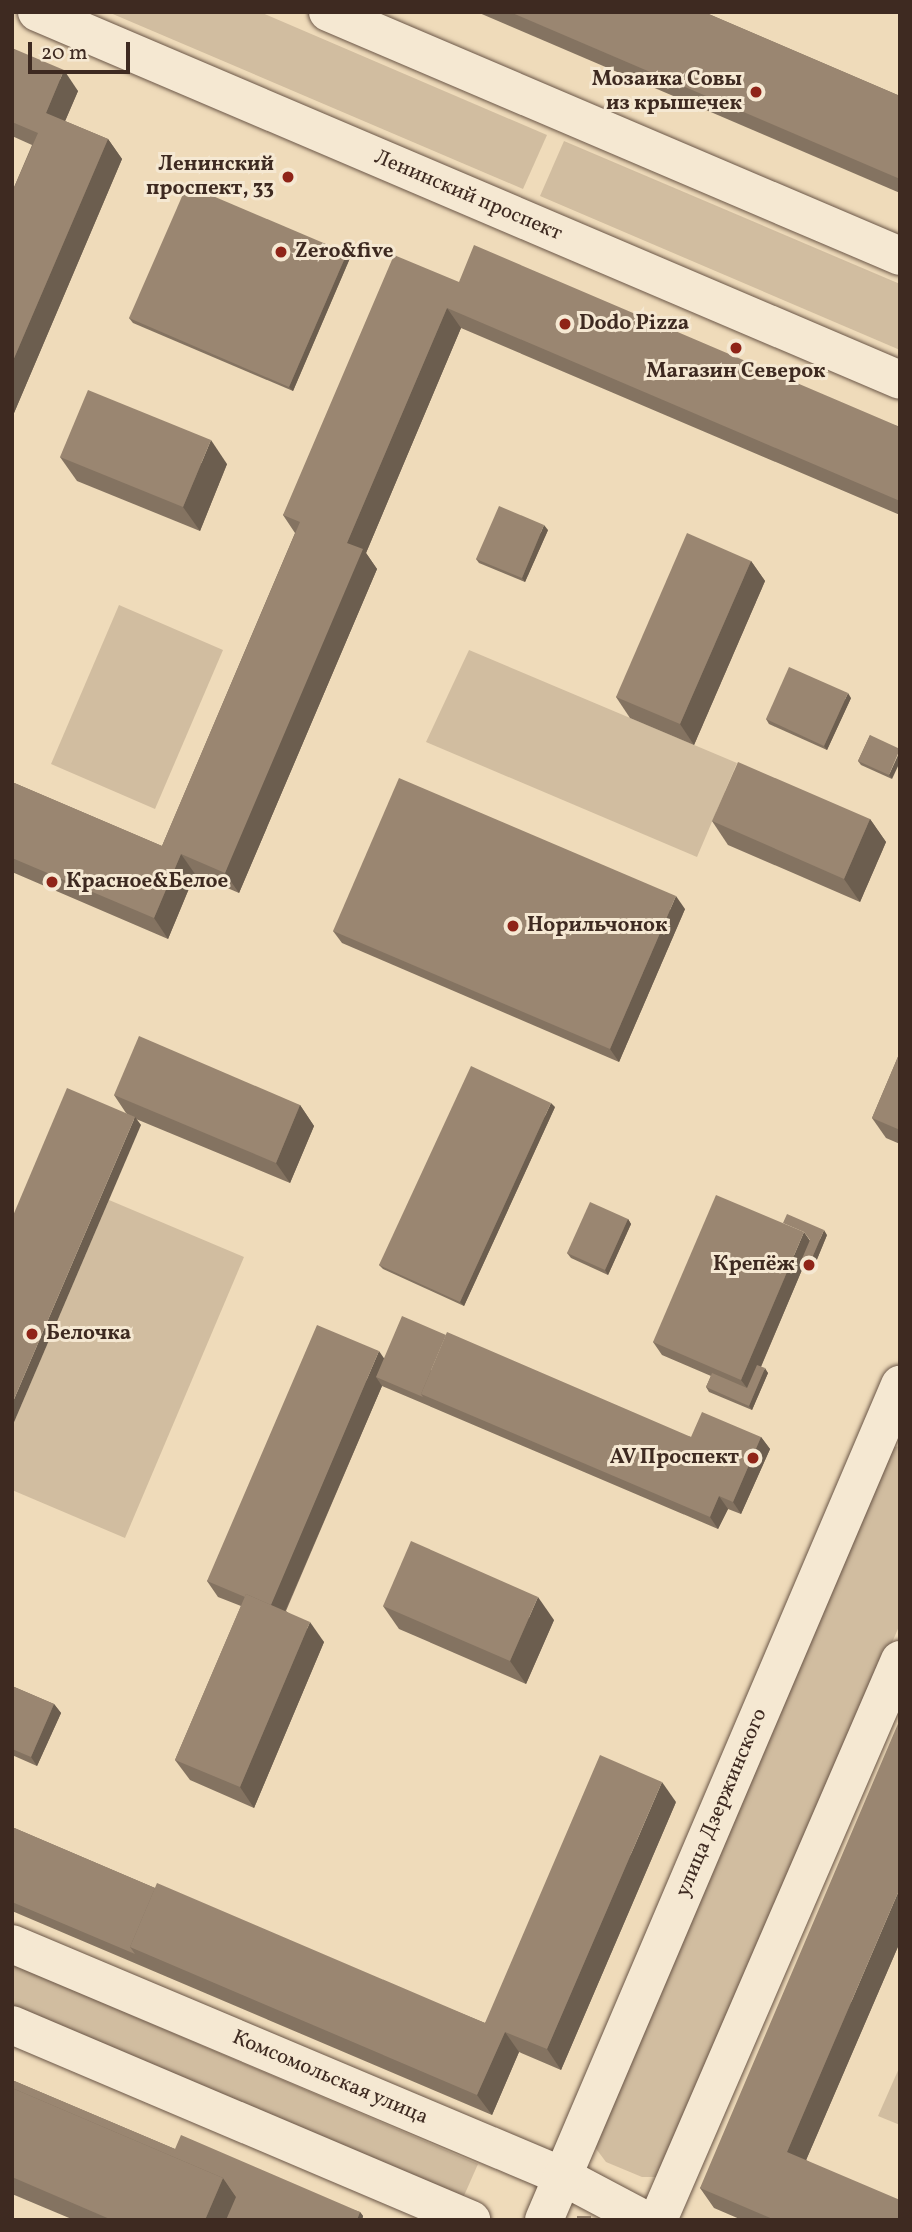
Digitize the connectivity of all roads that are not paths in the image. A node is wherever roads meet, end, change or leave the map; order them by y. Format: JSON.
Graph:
{"nodes":[{"id":1,"x":37,"y":12,"type":"edge"},
{"id":2,"x":328,"y":12,"type":"edge"},
{"id":3,"x":900,"y":256,"type":"edge"},
{"id":4,"x":900,"y":380,"type":"edge"},
{"id":5,"x":898,"y":1392,"type":"edge"},
{"id":6,"x":900,"y":1660,"type":"edge"},
{"id":7,"x":12,"y":1944,"type":"edge"},
{"id":8,"x":12,"y":2025,"type":"edge"},
{"id":9,"x":562,"y":2176,"type":"junction"},
{"id":10,"x":471,"y":2220,"type":"edge"},
{"id":11,"x":544,"y":2220,"type":"edge"},
{"id":12,"x":645,"y":2220,"type":"edge"},
{"id":13,"x":658,"y":2220,"type":"edge"}],
"edges":[{"from":1,"to":4,"type":"street","name":"Ленинский проспект"},
{"from":2,"to":3,"type":"street"},
{"from":5,"to":9,"type":"street","name":"улица Дзержинского"},
{"from":6,"to":13,"type":"street"},
{"from":7,"to":9,"type":"street","name":"Комсомольская улица"},
{"from":8,"to":10,"type":"street"},
{"from":9,"to":11,"type":"street","name":"улица Дзержинского"},
{"from":9,"to":12,"type":"street","name":"Комсомольская улица"}]}
